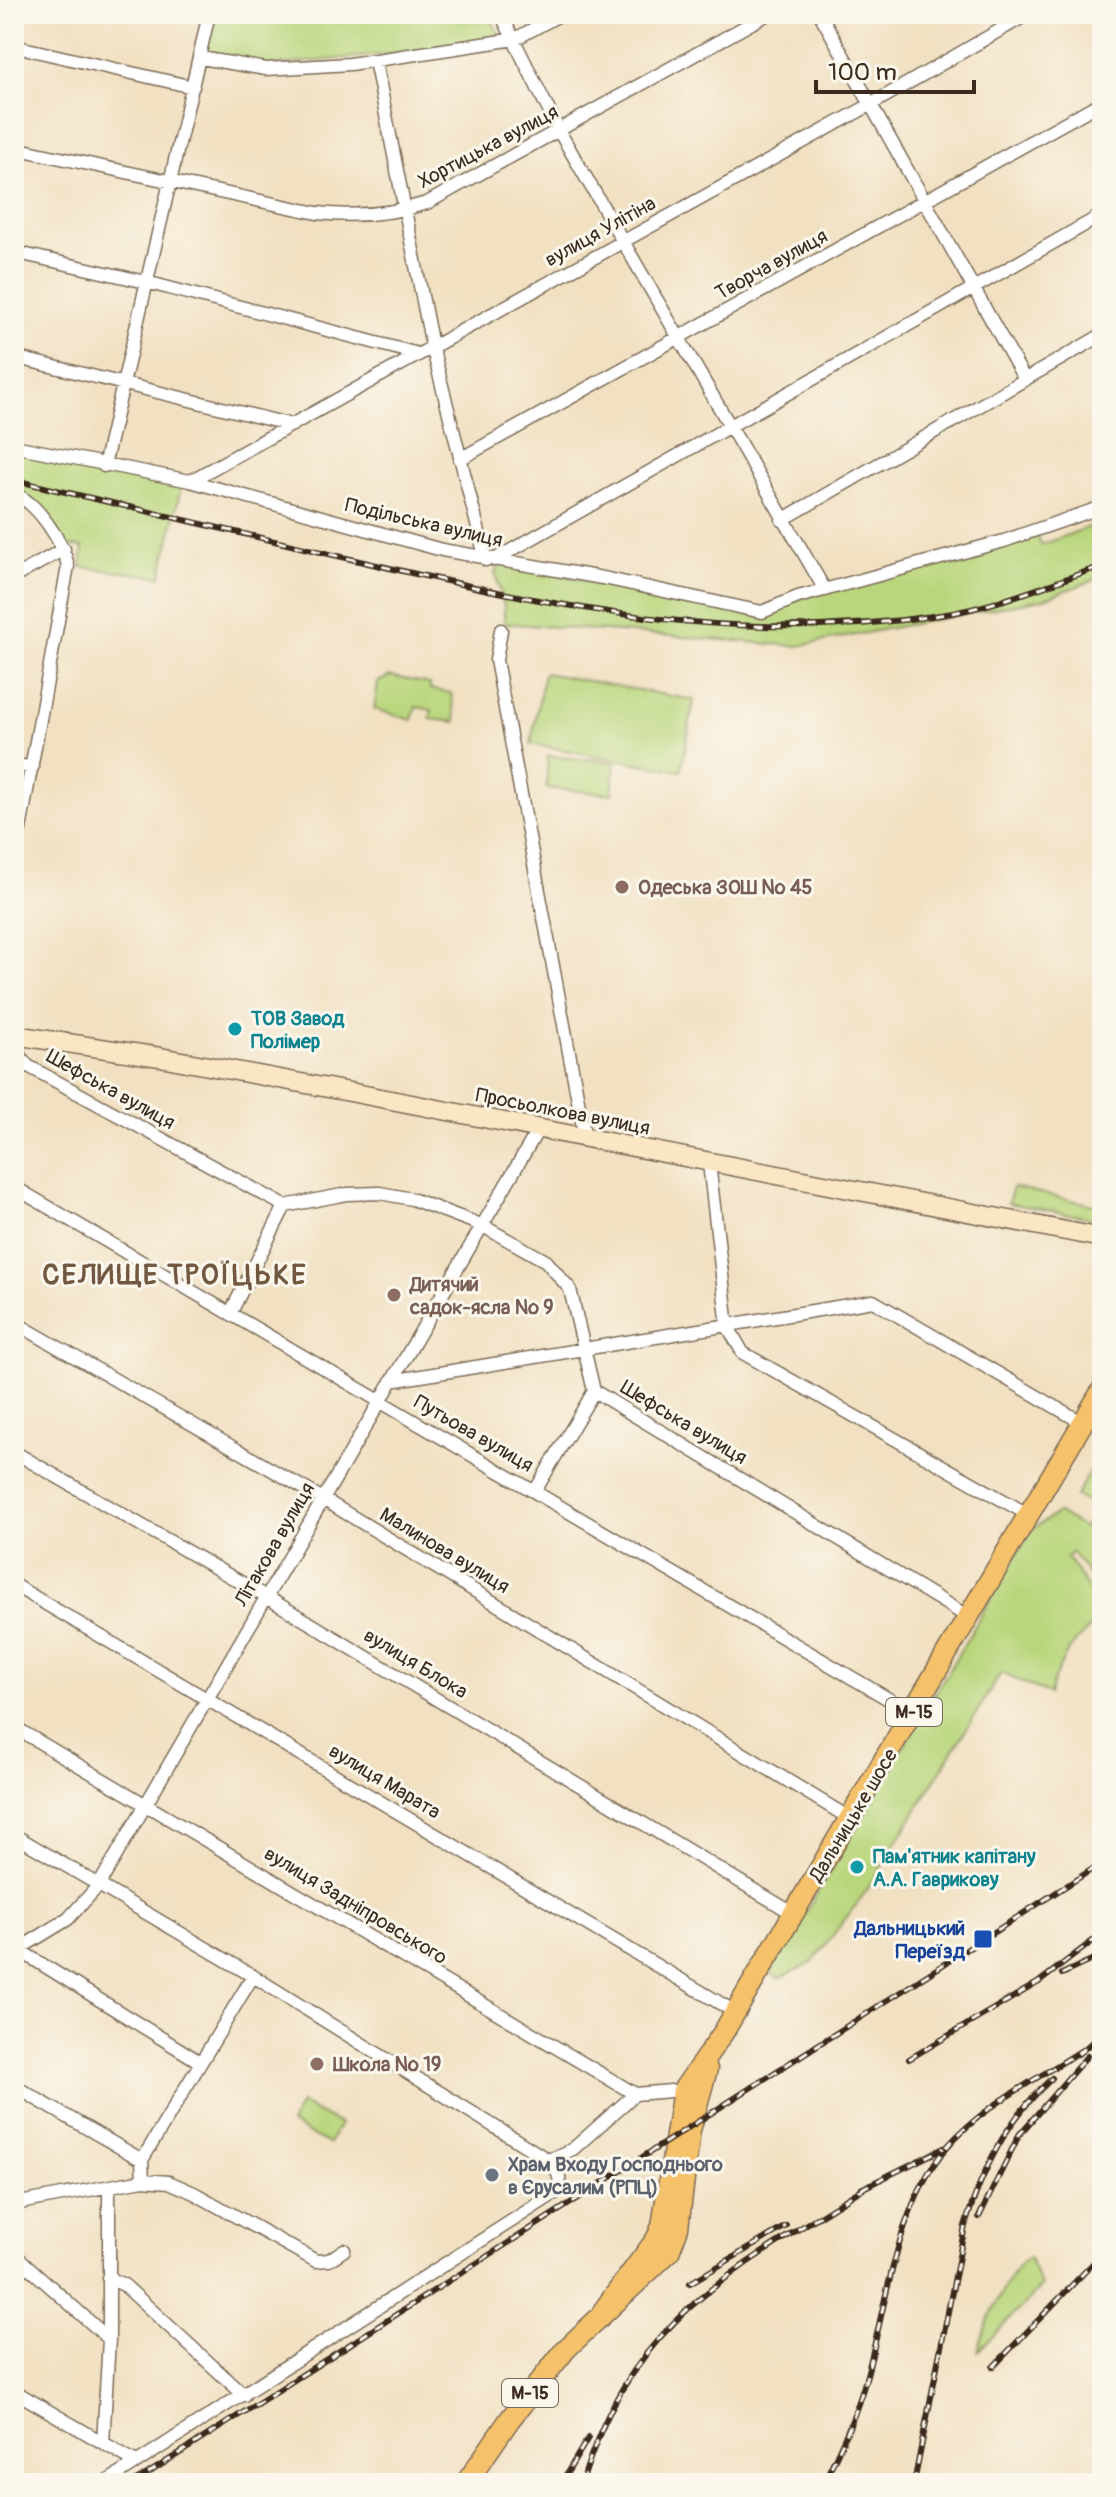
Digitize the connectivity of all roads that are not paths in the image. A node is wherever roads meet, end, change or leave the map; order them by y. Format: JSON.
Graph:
{"nodes":[{"id":1,"x":209,"y":14,"type":"edge"},
{"id":2,"x":501,"y":14,"type":"edge"},
{"id":3,"x":561,"y":14,"type":"edge"},
{"id":4,"x":768,"y":14,"type":"edge"},
{"id":5,"x":820,"y":14,"type":"edge"},
{"id":6,"x":1028,"y":14,"type":"edge"},
{"id":7,"x":515,"y":39,"type":"junction"},
{"id":8,"x":14,"y":46,"type":"edge"},
{"id":9,"x":201,"y":58,"type":"junction"},
{"id":10,"x":375,"y":60,"type":"junction"},
{"id":11,"x":193,"y":87,"type":"junction"},
{"id":12,"x":1102,"y":102,"type":"edge"},
{"id":13,"x":870,"y":105,"type":"junction"},
{"id":14,"x":559,"y":131,"type":"junction"},
{"id":15,"x":14,"y":148,"type":"edge"},
{"id":16,"x":169,"y":180,"type":"junction"},
{"id":17,"x":923,"y":201,"type":"junction"},
{"id":18,"x":404,"y":210,"type":"junction"},
{"id":19,"x":1102,"y":215,"type":"edge"},
{"id":20,"x":622,"y":242,"type":"junction"},
{"id":21,"x":14,"y":252,"type":"edge"},
{"id":22,"x":146,"y":282,"type":"junction"},
{"id":23,"x":973,"y":286,"type":"junction"},
{"id":24,"x":1102,"y":335,"type":"edge"},
{"id":25,"x":677,"y":339,"type":"junction"},
{"id":26,"x":432,"y":346,"type":"junction"},
{"id":27,"x":418,"y":354,"type":"junction"},
{"id":28,"x":14,"y":357,"type":"edge"},
{"id":29,"x":1025,"y":380,"type":"junction"},
{"id":30,"x":122,"y":382,"type":"junction"},
{"id":31,"x":728,"y":423,"type":"junction"},
{"id":32,"x":292,"y":425,"type":"junction"},
{"id":33,"x":14,"y":446,"type":"edge"},
{"id":34,"x":460,"y":459,"type":"junction"},
{"id":35,"x":104,"y":466,"type":"junction"},
{"id":36,"x":190,"y":481,"type":"junction"},
{"id":37,"x":14,"y":494,"type":"edge"},
{"id":38,"x":1102,"y":507,"type":"edge"},
{"id":39,"x":782,"y":520,"type":"junction"},
{"id":40,"x":64,"y":549,"type":"junction"},
{"id":41,"x":490,"y":560,"type":"junction"},
{"id":42,"x":14,"y":577,"type":"edge"},
{"id":43,"x":825,"y":590,"type":"junction"},
{"id":44,"x":501,"y":630,"type":"dead end"},
{"id":45,"x":14,"y":764,"type":"edge"},
{"id":46,"x":32,"y":768,"type":"junction"},
{"id":47,"x":14,"y":862,"type":"edge"},
{"id":48,"x":14,"y":1035,"type":"edge"},
{"id":49,"x":14,"y":1049,"type":"edge"},
{"id":50,"x":539,"y":1128,"type":"junction"},
{"id":51,"x":585,"y":1138,"type":"junction"},
{"id":52,"x":709,"y":1163,"type":"junction"},
{"id":53,"x":14,"y":1187,"type":"edge"},
{"id":54,"x":285,"y":1206,"type":"junction"},
{"id":55,"x":481,"y":1225,"type":"junction"},
{"id":56,"x":1102,"y":1238,"type":"edge"},
{"id":57,"x":231,"y":1312,"type":"junction"},
{"id":58,"x":14,"y":1322,"type":"edge"},
{"id":59,"x":728,"y":1327,"type":"junction"},
{"id":60,"x":587,"y":1350,"type":"junction"},
{"id":61,"x":391,"y":1381,"type":"junction"},
{"id":62,"x":1102,"y":1390,"type":"edge"},
{"id":63,"x":594,"y":1391,"type":"junction"},
{"id":64,"x":378,"y":1401,"type":"junction"},
{"id":65,"x":1083,"y":1423,"type":"junction"},
{"id":66,"x":14,"y":1452,"type":"edge"},
{"id":67,"x":535,"y":1491,"type":"junction"},
{"id":68,"x":323,"y":1499,"type":"junction"},
{"id":69,"x":1029,"y":1515,"type":"junction"},
{"id":70,"x":14,"y":1585,"type":"edge"},
{"id":71,"x":268,"y":1598,"type":"junction"},
{"id":72,"x":970,"y":1618,"type":"junction"},
{"id":73,"x":206,"y":1699,"type":"junction"},
{"id":74,"x":914,"y":1714,"type":"junction"},
{"id":75,"x":14,"y":1727,"type":"edge"},
{"id":76,"x":144,"y":1802,"type":"junction"},
{"id":77,"x":851,"y":1819,"type":"junction"},
{"id":78,"x":14,"y":1835,"type":"edge"},
{"id":79,"x":99,"y":1885,"type":"junction"},
{"id":80,"x":794,"y":1914,"type":"junction"},
{"id":81,"x":15,"y":1950,"type":"edge"},
{"id":82,"x":253,"y":1976,"type":"junction"},
{"id":83,"x":735,"y":2012,"type":"junction"},
{"id":84,"x":723,"y":2033,"type":"junction"},
{"id":85,"x":200,"y":2062,"type":"junction"},
{"id":86,"x":14,"y":2086,"type":"edge"},
{"id":87,"x":683,"y":2090,"type":"junction"},
{"id":88,"x":635,"y":2094,"type":"junction"},
{"id":89,"x":142,"y":2160,"type":"junction"},
{"id":90,"x":548,"y":2160,"type":"junction"},
{"id":91,"x":143,"y":2180,"type":"junction"},
{"id":92,"x":109,"y":2189,"type":"junction"},
{"id":93,"x":14,"y":2204,"type":"edge"},
{"id":94,"x":344,"y":2250,"type":"dead end"},
{"id":95,"x":14,"y":2254,"type":"edge"},
{"id":96,"x":108,"y":2278,"type":"junction"},
{"id":97,"x":603,"y":2311,"type":"junction"},
{"id":98,"x":109,"y":2339,"type":"junction"},
{"id":99,"x":14,"y":2391,"type":"edge"},
{"id":100,"x":244,"y":2395,"type":"junction"},
{"id":101,"x":103,"y":2443,"type":"junction"},
{"id":102,"x":136,"y":2462,"type":"junction"},
{"id":103,"x":105,"y":2483,"type":"edge"},
{"id":104,"x":466,"y":2483,"type":"edge"}],
"edges":[{"from":1,"to":9,"type":"street"},
{"from":2,"to":7,"type":"street"},
{"from":3,"to":7,"type":"street"},
{"from":4,"to":14,"type":"street","name":"Хортицька вулиця"},
{"from":5,"to":13,"type":"street"},
{"from":6,"to":13,"type":"street","name":"вулиця Улітіна"},
{"from":7,"to":10,"type":"street"},
{"from":7,"to":14,"type":"street"},
{"from":8,"to":11,"type":"street"},
{"from":9,"to":10,"type":"street"},
{"from":9,"to":11,"type":"street"},
{"from":10,"to":18,"type":"street"},
{"from":11,"to":16,"type":"street"},
{"from":12,"to":17,"type":"street","name":"Творча вулиця"},
{"from":13,"to":17,"type":"street"},
{"from":13,"to":20,"type":"street","name":"вулиця Улітіна"},
{"from":14,"to":18,"type":"street","name":"Хортицька вулиця"},
{"from":14,"to":20,"type":"street"},
{"from":15,"to":16,"type":"street","name":"Хортицька вулиця"},
{"from":16,"to":18,"type":"street","name":"Хортицька вулиця"},
{"from":16,"to":22,"type":"street"},
{"from":17,"to":23,"type":"street"},
{"from":17,"to":25,"type":"street","name":"Творча вулиця"},
{"from":18,"to":26,"type":"street"},
{"from":19,"to":23,"type":"street"},
{"from":20,"to":25,"type":"street"},
{"from":20,"to":26,"type":"street","name":"вулиця Улітіна"},
{"from":21,"to":22,"type":"street"},
{"from":22,"to":27,"type":"street"},
{"from":22,"to":30,"type":"street"},
{"from":23,"to":29,"type":"street"},
{"from":23,"to":31,"type":"street"},
{"from":24,"to":29,"type":"street"},
{"from":25,"to":31,"type":"street"},
{"from":25,"to":34,"type":"street","name":"Творча вулиця"},
{"from":26,"to":27,"type":"street","name":"вулиця Улітіна"},
{"from":26,"to":34,"type":"street"},
{"from":27,"to":32,"type":"street","name":"вулиця Улітіна"},
{"from":28,"to":30,"type":"street"},
{"from":29,"to":39,"type":"street"},
{"from":30,"to":32,"type":"street"},
{"from":30,"to":35,"type":"street"},
{"from":31,"to":39,"type":"street"},
{"from":31,"to":41,"type":"street"},
{"from":32,"to":36,"type":"street","name":"вулиця Улітіна"},
{"from":33,"to":35,"type":"street","name":"Подільська вулиця"},
{"from":34,"to":41,"type":"street"},
{"from":35,"to":36,"type":"street","name":"Подільська вулиця"},
{"from":36,"to":41,"type":"street","name":"Подільська вулиця"},
{"from":37,"to":40,"type":"street"},
{"from":38,"to":43,"type":"street","name":"Подільська вулиця"},
{"from":39,"to":43,"type":"street"},
{"from":40,"to":42,"type":"street"},
{"from":40,"to":46,"type":"street"},
{"from":41,"to":43,"type":"street","name":"Подільська вулиця"},
{"from":44,"to":51,"type":"street"},
{"from":45,"to":46,"type":"street"},
{"from":46,"to":47,"type":"street"},
{"from":48,"to":50,"type":"street","name":"Просьолкова вулиця"},
{"from":49,"to":54,"type":"street","name":"Шефська вулиця"},
{"from":50,"to":51,"type":"street","name":"Просьолкова вулиця"},
{"from":50,"to":55,"type":"street","name":"Літакова вулиця"},
{"from":51,"to":52,"type":"street","name":"Просьолкова вулиця"},
{"from":52,"to":56,"type":"street","name":"Просьолкова вулиця"},
{"from":52,"to":59,"type":"street"},
{"from":53,"to":57,"type":"street","name":"Путьова вулиця"},
{"from":54,"to":55,"type":"street","name":"Шефська вулиця"},
{"from":54,"to":57,"type":"street"},
{"from":55,"to":60,"type":"street","name":"Шефська вулиця"},
{"from":55,"to":61,"type":"street","name":"Літакова вулиця"},
{"from":57,"to":64,"type":"street","name":"Путьова вулиця"},
{"from":58,"to":68,"type":"street","name":"Малинова вулиця"},
{"from":59,"to":60,"type":"street"},
{"from":59,"to":65,"type":"street"},
{"from":59,"to":69,"type":"street"},
{"from":60,"to":61,"type":"street"},
{"from":60,"to":63,"type":"street","name":"Шефська вулиця"},
{"from":61,"to":64,"type":"street","name":"Літакова вулиця"},
{"from":62,"to":65,"type":"main road","name":"Дальницьке шосе","number":"М-15"},
{"from":63,"to":67,"type":"street"},
{"from":63,"to":72,"type":"street","name":"Шефська вулиця"},
{"from":64,"to":67,"type":"street","name":"Путьова вулиця"},
{"from":64,"to":68,"type":"street","name":"Літакова вулиця"},
{"from":65,"to":69,"type":"main road","name":"Дальницьке шосе","number":"М-15"},
{"from":66,"to":71,"type":"street","name":"вулиця Блока"},
{"from":67,"to":74,"type":"street","name":"Путьова вулиця"},
{"from":68,"to":71,"type":"street","name":"Літакова вулиця"},
{"from":68,"to":77,"type":"street","name":"Малинова вулиця"},
{"from":69,"to":72,"type":"main road","name":"Дальницьке шосе","number":"М-15"},
{"from":70,"to":73,"type":"street","name":"вулиця Марата"},
{"from":71,"to":73,"type":"street","name":"Літакова вулиця"},
{"from":71,"to":80,"type":"street","name":"вулиця Блока"},
{"from":72,"to":74,"type":"main road","name":"Дальницьке шосе","number":"М-15"},
{"from":73,"to":76,"type":"street","name":"Літакова вулиця"},
{"from":73,"to":83,"type":"street","name":"вулиця Марата"},
{"from":74,"to":77,"type":"main road","name":"Дальницьке шосе","number":"М-15"},
{"from":75,"to":76,"type":"street","name":"вулиця Задніпровського"},
{"from":76,"to":79,"type":"street","name":"Літакова вулиця"},
{"from":76,"to":88,"type":"street","name":"вулиця Задніпровського"},
{"from":77,"to":80,"type":"main road","name":"Дальницьке шосе","number":"М-15"},
{"from":78,"to":79,"type":"street"},
{"from":79,"to":81,"type":"street","name":"Літакова вулиця"},
{"from":79,"to":82,"type":"street"},
{"from":80,"to":83,"type":"main road","name":"Дальницьке шосе","number":"М-15"},
{"from":81,"to":85,"type":"street"},
{"from":82,"to":85,"type":"street"},
{"from":82,"to":90,"type":"street"},
{"from":83,"to":84,"type":"main road","name":"Дальницьке шосе","number":"М-15"},
{"from":84,"to":87,"type":"main road","number":"М-15"},
{"from":84,"to":97,"type":"main road","number":"М-15"},
{"from":85,"to":89,"type":"street"},
{"from":86,"to":89,"type":"street"},
{"from":87,"to":88,"type":"street"},
{"from":87,"to":97,"type":"main road","number":"М-15"},
{"from":88,"to":90,"type":"street"},
{"from":89,"to":91,"type":"street"},
{"from":90,"to":100,"type":"street"},
{"from":91,"to":92,"type":"street"},
{"from":91,"to":94,"type":"street"},
{"from":92,"to":93,"type":"street"},
{"from":92,"to":96,"type":"street"},
{"from":95,"to":98,"type":"street"},
{"from":96,"to":98,"type":"street"},
{"from":96,"to":100,"type":"street"},
{"from":97,"to":104,"type":"main road","number":"М-15"},
{"from":98,"to":101,"type":"street"},
{"from":99,"to":101,"type":"street"},
{"from":100,"to":102,"type":"street"},
{"from":101,"to":102,"type":"street"},
{"from":102,"to":103,"type":"street"}]}
